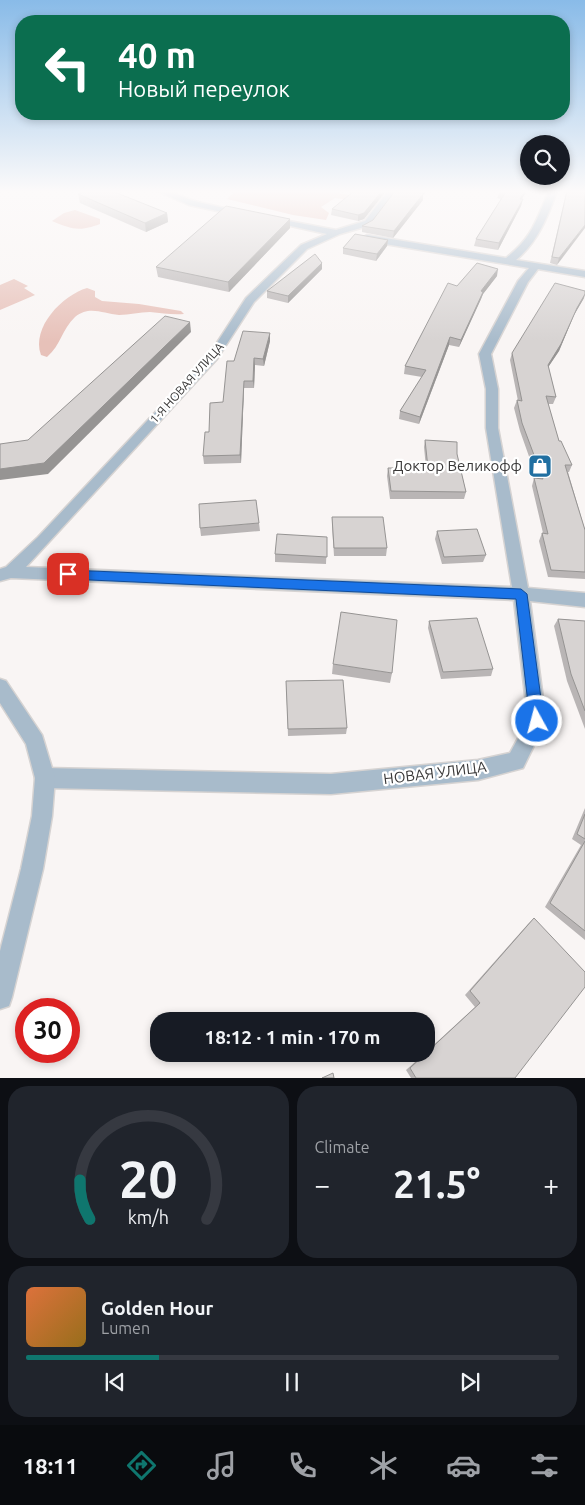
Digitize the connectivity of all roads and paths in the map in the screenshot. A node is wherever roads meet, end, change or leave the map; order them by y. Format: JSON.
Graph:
{"nodes":[{"id":1,"x":317,"y":241,"type":"edge"},
{"id":2,"x":387,"y":241,"type":"edge"},
{"id":3,"x":528,"y":241,"type":"edge"},
{"id":4,"x":508,"y":261,"type":"junction"},
{"id":5,"x":535,"y":266,"type":"junction"},
{"id":6,"x":585,"y":274,"type":"edge"},
{"id":7,"x":6,"y":573,"type":"edge"},
{"id":8,"x":521,"y":594,"type":"junction"},
{"id":9,"x":585,"y":600,"type":"edge"},
{"id":10,"x":0,"y":687,"type":"edge"},
{"id":11,"x":45,"y":778,"type":"junction"},
{"id":12,"x":0,"y":997,"type":"edge"}],
"edges":[{"from":1,"to":7,"type":"street","name":"1-Я НОВАЯ УЛИЦА"},
{"from":2,"to":4,"type":"street"},
{"from":3,"to":4,"type":"street"},
{"from":4,"to":5,"type":"street"},
{"from":5,"to":6,"type":"street"},
{"from":5,"to":8,"type":"street","name":"НОВАЯ УЛИЦА"},
{"from":7,"to":8,"type":"street"},
{"from":8,"to":9,"type":"street"},
{"from":8,"to":11,"type":"street","name":"НОВАЯ УЛИЦА"},
{"from":10,"to":11,"type":"street"},
{"from":11,"to":12,"type":"street"}]}
